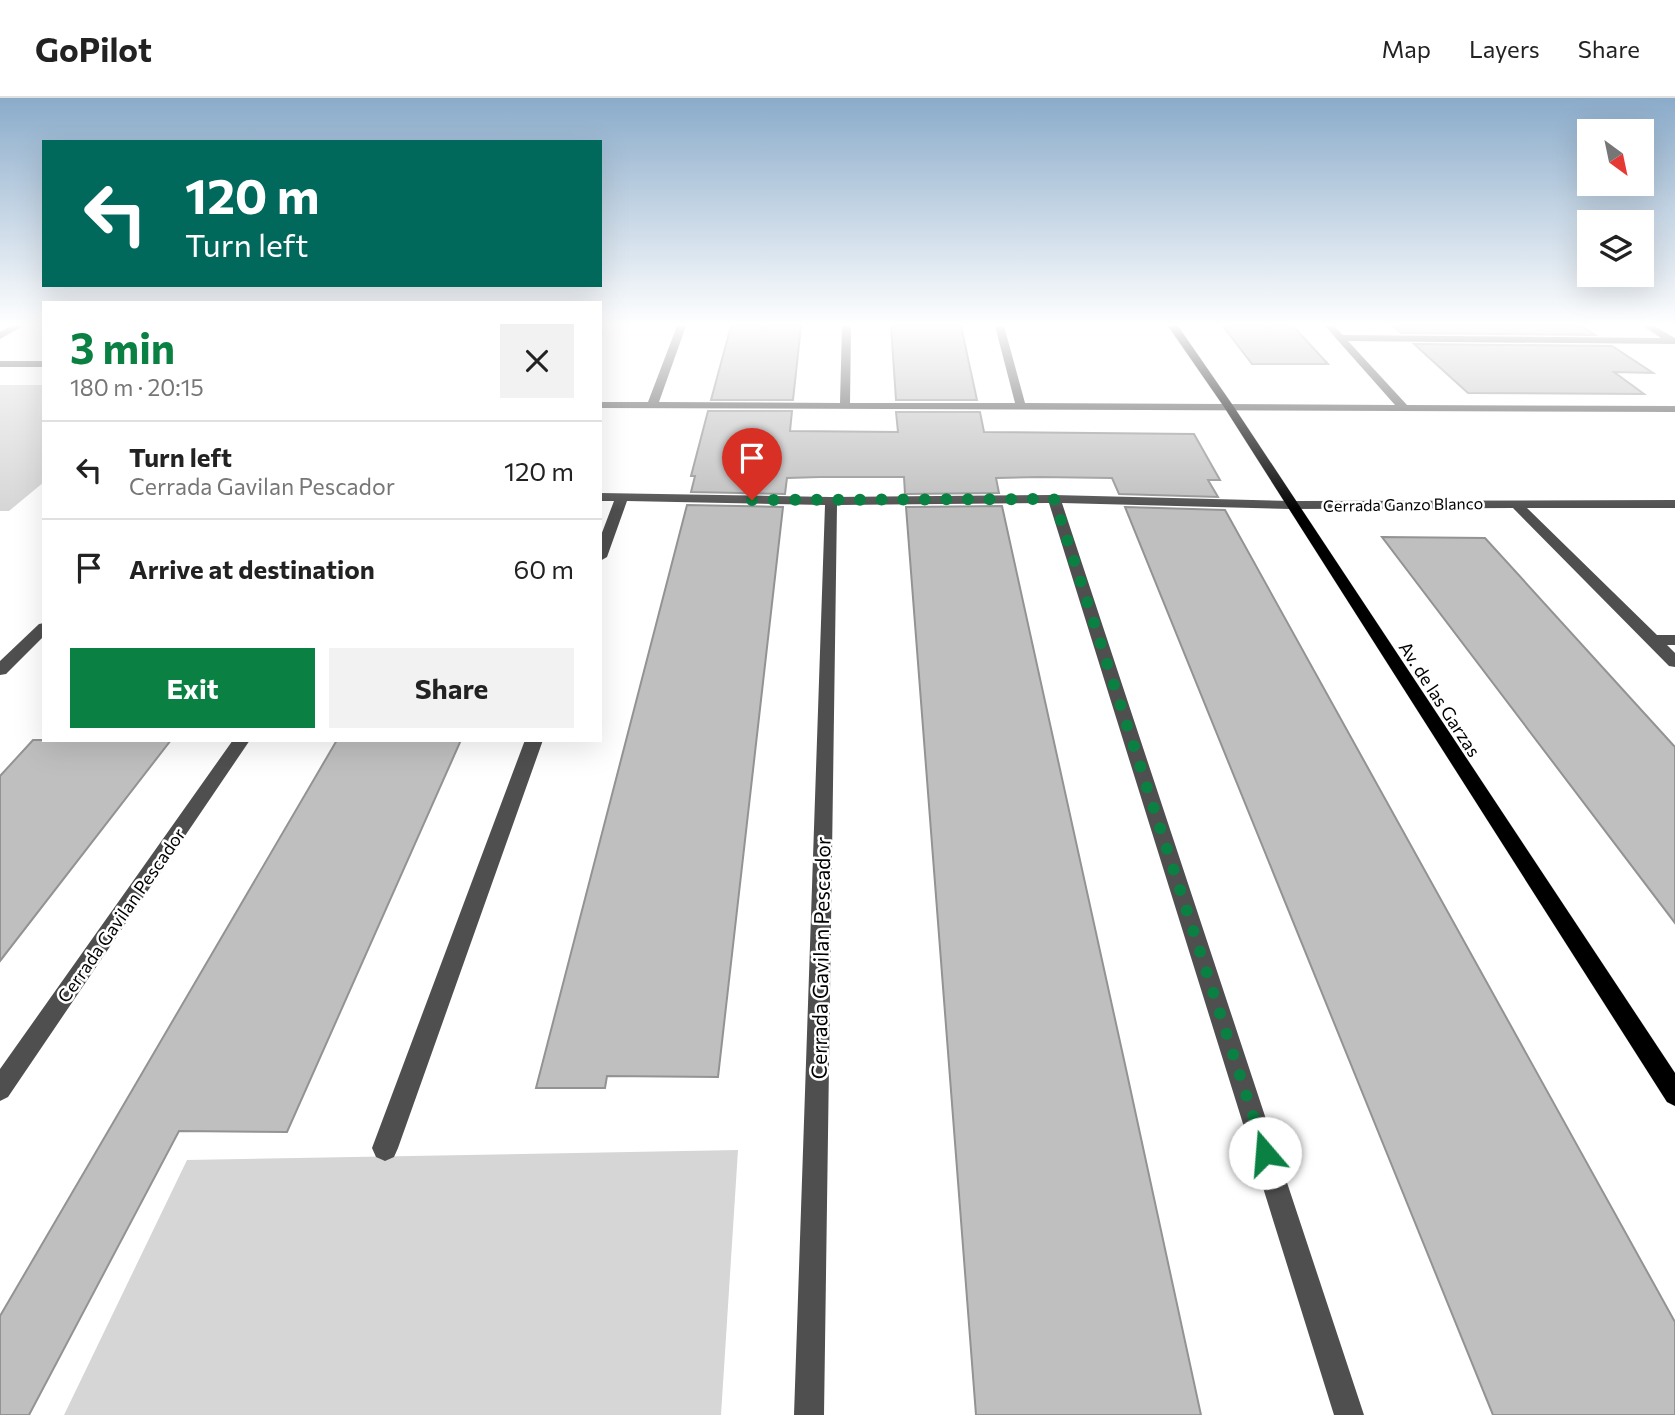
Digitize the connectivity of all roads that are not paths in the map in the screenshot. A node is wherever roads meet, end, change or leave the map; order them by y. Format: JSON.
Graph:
{"nodes":[{"id":1,"x":659,"y":387,"type":"edge"},
{"id":2,"x":846,"y":387,"type":"edge"},
{"id":3,"x":1016,"y":387,"type":"edge"},
{"id":4,"x":1215,"y":387,"type":"edge"},
{"id":5,"x":1385,"y":387,"type":"edge"},
{"id":6,"x":602,"y":405,"type":"edge"},
{"id":7,"x":652,"y":406,"type":"junction"},
{"id":8,"x":845,"y":407,"type":"junction"},
{"id":9,"x":1021,"y":407,"type":"junction"},
{"id":10,"x":1229,"y":407,"type":"junction"},
{"id":11,"x":1404,"y":408,"type":"junction"},
{"id":12,"x":1675,"y":409,"type":"edge"},
{"id":13,"x":602,"y":497,"type":"edge"},
{"id":14,"x":622,"y":497,"type":"junction"},
{"id":15,"x":1054,"y":499,"type":"junction"},
{"id":16,"x":831,"y":501,"type":"junction"},
{"id":17,"x":1515,"y":503,"type":"junction"},
{"id":18,"x":1675,"y":503,"type":"edge"},
{"id":19,"x":1291,"y":505,"type":"junction"},
{"id":20,"x":602,"y":552,"type":"edge"},
{"id":21,"x":42,"y":629,"type":"edge"},
{"id":22,"x":1653,"y":640,"type":"junction"},
{"id":23,"x":1675,"y":640,"type":"edge"},
{"id":24,"x":1675,"y":662,"type":"edge"},
{"id":25,"x":0,"y":670,"type":"edge"},
{"id":26,"x":241,"y":742,"type":"edge"},
{"id":27,"x":533,"y":742,"type":"edge"},
{"id":28,"x":0,"y":1089,"type":"edge"},
{"id":29,"x":1675,"y":1094,"type":"edge"},
{"id":30,"x":385,"y":1148,"type":"dead end"},
{"id":31,"x":809,"y":1415,"type":"edge"},
{"id":32,"x":1349,"y":1415,"type":"edge"}],
"edges":[{"from":1,"to":7,"type":"street"},
{"from":2,"to":8,"type":"street"},
{"from":3,"to":9,"type":"street"},
{"from":4,"to":10,"type":"main road","name":"Av. de las Garzas"},
{"from":5,"to":11,"type":"street"},
{"from":6,"to":7,"type":"street"},
{"from":7,"to":8,"type":"street"},
{"from":8,"to":9,"type":"street"},
{"from":9,"to":10,"type":"street"},
{"from":10,"to":11,"type":"street"},
{"from":10,"to":19,"type":"main road","name":"Av. de las Garzas"},
{"from":11,"to":12,"type":"street"},
{"from":13,"to":14,"type":"street"},
{"from":14,"to":16,"type":"street"},
{"from":14,"to":20,"type":"street"},
{"from":15,"to":16,"type":"street"},
{"from":15,"to":19,"type":"street","name":"Cerrada Ganzo Blanco"},
{"from":15,"to":32,"type":"street"},
{"from":16,"to":31,"type":"street","name":"Cerrada Gavilan Pescador"},
{"from":17,"to":18,"type":"street","name":"Cerrada Ganzo Blanco"},
{"from":17,"to":19,"type":"street","name":"Cerrada Ganzo Blanco"},
{"from":17,"to":22,"type":"street"},
{"from":19,"to":29,"type":"main road","name":"Av. de las Garzas"},
{"from":21,"to":25,"type":"street"},
{"from":22,"to":23,"type":"street"},
{"from":22,"to":24,"type":"street"},
{"from":26,"to":28,"type":"street","name":"Cerrada Gavilan Pescador"},
{"from":27,"to":30,"type":"street"}]}
